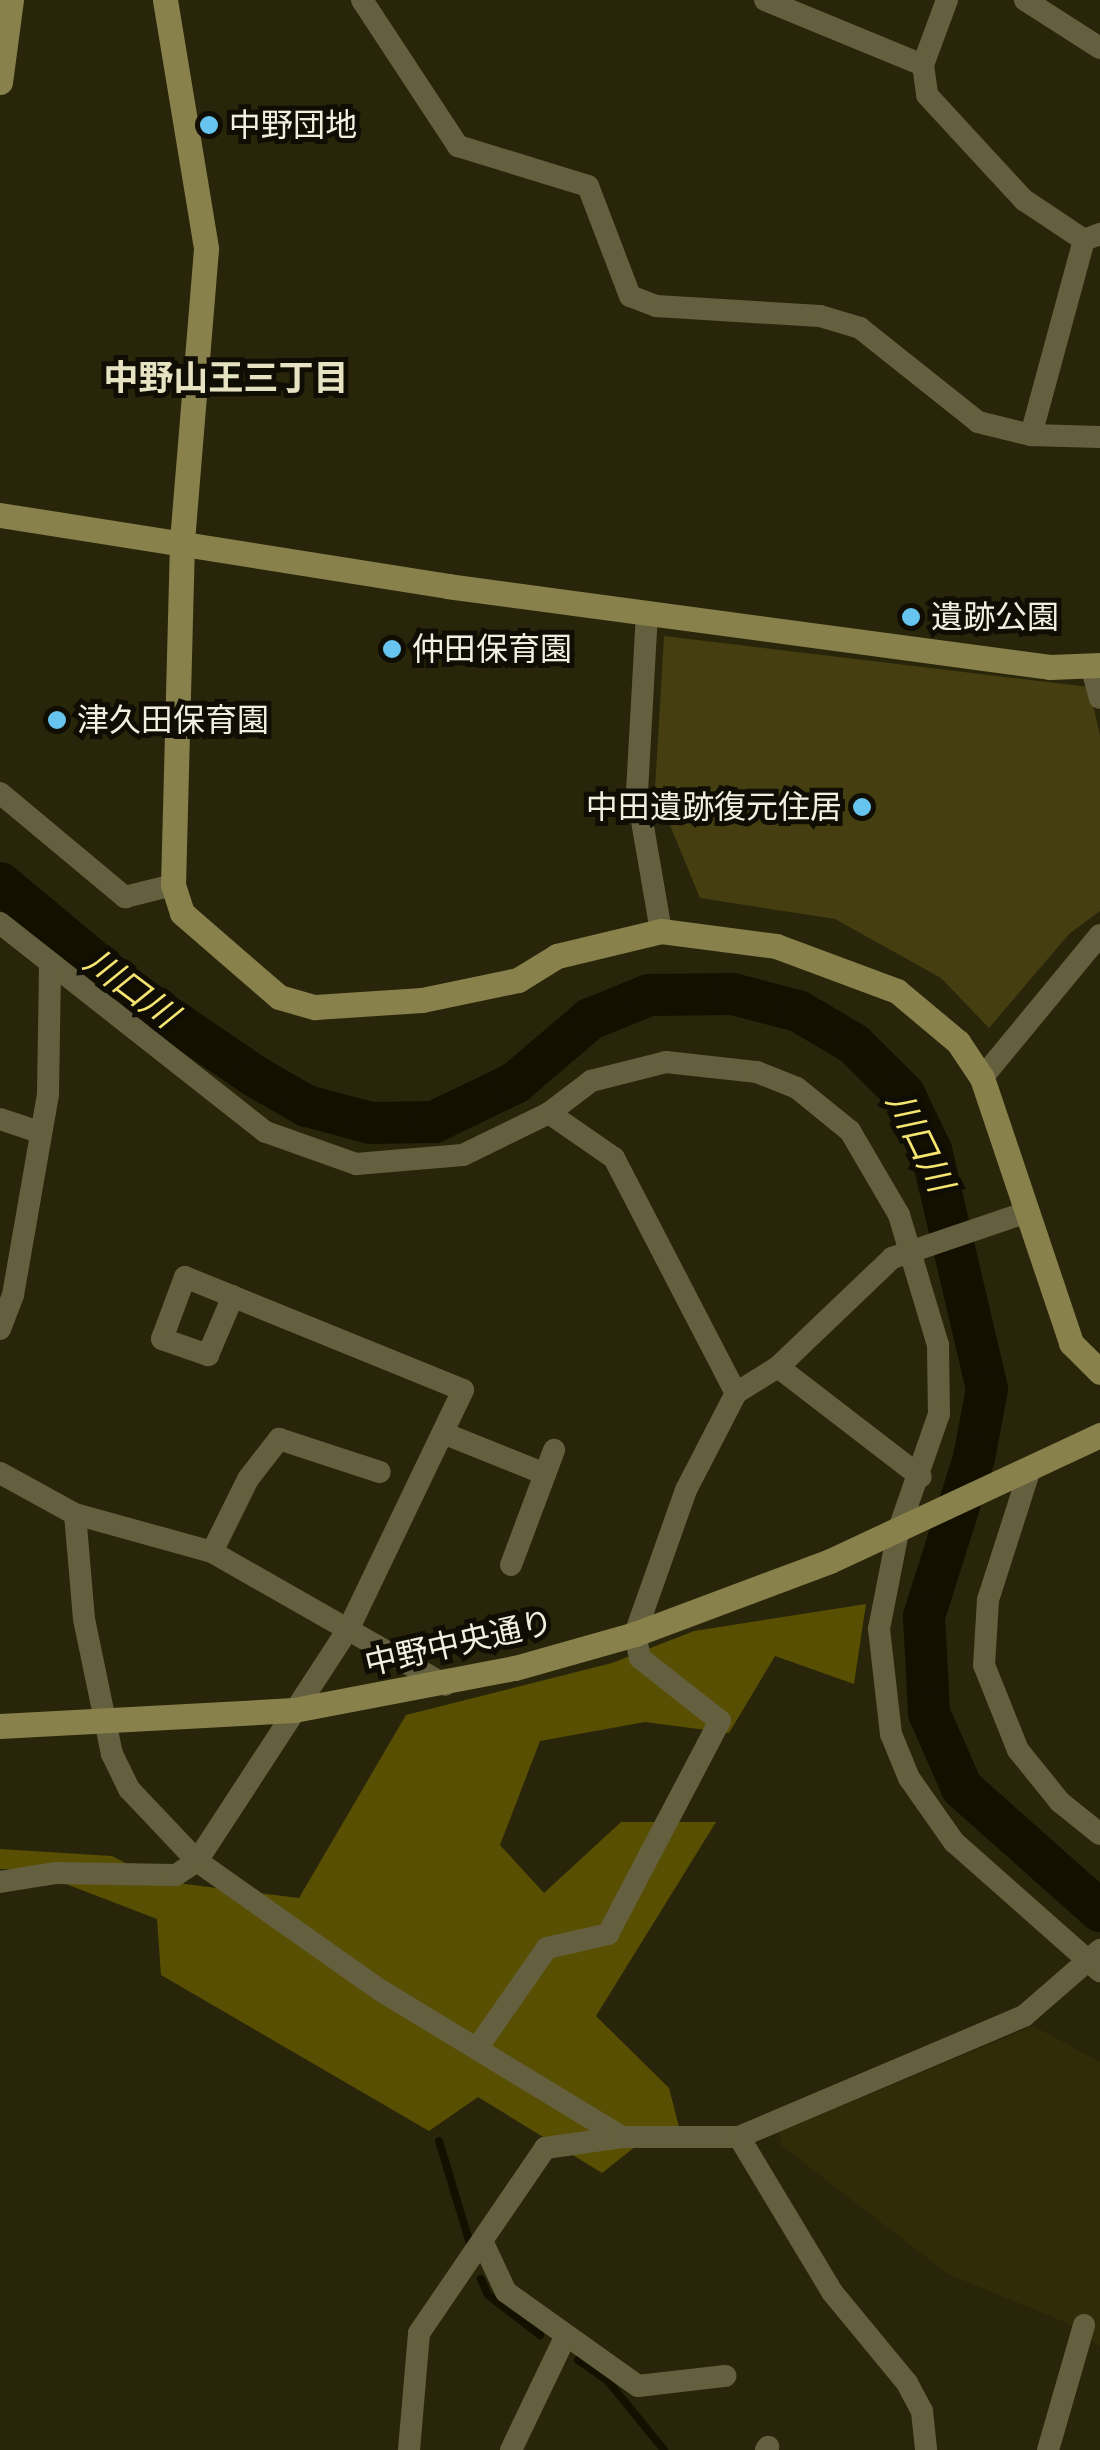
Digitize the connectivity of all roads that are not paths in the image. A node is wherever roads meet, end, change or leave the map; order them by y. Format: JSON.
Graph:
{"nodes":[{"id":1,"x":11,"y":0,"type":"edge"},
{"id":2,"x":165,"y":0,"type":"edge"},
{"id":3,"x":362,"y":0,"type":"edge"},
{"id":4,"x":766,"y":0,"type":"edge"},
{"id":5,"x":947,"y":0,"type":"edge"},
{"id":6,"x":1025,"y":0,"type":"edge"},
{"id":7,"x":1100,"y":48,"type":"edge"},
{"id":8,"x":923,"y":66,"type":"junction"},
{"id":9,"x":0,"y":82,"type":"edge"},
{"id":10,"x":1092,"y":237,"type":"edge"},
{"id":11,"x":1031,"y":435,"type":"junction"},
{"id":12,"x":1100,"y":436,"type":"edge"},
{"id":13,"x":0,"y":515,"type":"edge"},
{"id":14,"x":182,"y":542,"type":"junction"},
{"id":15,"x":646,"y":613,"type":"junction"},
{"id":16,"x":1096,"y":665,"type":"edge"},
{"id":17,"x":1100,"y":698,"type":"edge"},
{"id":18,"x":0,"y":793,"type":"edge"},
{"id":19,"x":173,"y":885,"type":"junction"},
{"id":20,"x":0,"y":922,"type":"edge"},
{"id":21,"x":661,"y":931,"type":"junction"},
{"id":22,"x":1100,"y":935,"type":"edge"},
{"id":23,"x":50,"y":963,"type":"junction"},
{"id":24,"x":982,"y":1078,"type":"junction"},
{"id":25,"x":549,"y":1113,"type":"junction"},
{"id":26,"x":0,"y":1118,"type":"edge"},
{"id":27,"x":39,"y":1132,"type":"junction"},
{"id":28,"x":1026,"y":1212,"type":"junction"},
{"id":29,"x":916,"y":1250,"type":"junction"},
{"id":30,"x":233,"y":1296,"type":"dead end"},
{"id":31,"x":0,"y":1329,"type":"edge"},
{"id":32,"x":778,"y":1368,"type":"junction"},
{"id":33,"x":1100,"y":1372,"type":"edge"},
{"id":34,"x":736,"y":1393,"type":"junction"},
{"id":35,"x":442,"y":1433,"type":"junction"},
{"id":36,"x":1100,"y":1435,"type":"edge"},
{"id":37,"x":554,"y":1450,"type":"dead end"},
{"id":38,"x":380,"y":1472,"type":"dead end"},
{"id":39,"x":0,"y":1473,"type":"edge"},
{"id":40,"x":545,"y":1474,"type":"junction"},
{"id":41,"x":1020,"y":1474,"type":"junction"},
{"id":42,"x":921,"y":1477,"type":"junction"},
{"id":43,"x":75,"y":1514,"type":"junction"},
{"id":44,"x":904,"y":1529,"type":"junction"},
{"id":45,"x":212,"y":1552,"type":"junction"},
{"id":46,"x":511,"y":1565,"type":"dead end"},
{"id":47,"x":349,"y":1628,"type":"junction"},
{"id":48,"x":635,"y":1634,"type":"junction"},
{"id":49,"x":445,"y":1685,"type":"junction"},
{"id":50,"x":294,"y":1710,"type":"junction"},
{"id":51,"x":105,"y":1722,"type":"junction"},
{"id":52,"x":0,"y":1726,"type":"edge"},
{"id":53,"x":1100,"y":1834,"type":"edge"},
{"id":54,"x":197,"y":1860,"type":"junction"},
{"id":55,"x":0,"y":1882,"type":"edge"},
{"id":56,"x":1096,"y":1960,"type":"edge"},
{"id":57,"x":480,"y":2044,"type":"junction"},
{"id":58,"x":622,"y":2137,"type":"junction"},
{"id":59,"x":739,"y":2137,"type":"junction"},
{"id":60,"x":483,"y":2243,"type":"junction"},
{"id":61,"x":1084,"y":2325,"type":"dead end"},
{"id":62,"x":566,"y":2335,"type":"junction"},
{"id":63,"x":726,"y":2376,"type":"dead end"},
{"id":64,"x":410,"y":2450,"type":"edge"},
{"id":65,"x":511,"y":2450,"type":"edge"},
{"id":66,"x":926,"y":2450,"type":"edge"},
{"id":67,"x":1048,"y":2450,"type":"edge"}],
"edges":[{"from":1,"to":9,"type":"street"},
{"from":2,"to":14,"type":"street"},
{"from":3,"to":11,"type":"street"},
{"from":4,"to":8,"type":"street"},
{"from":5,"to":8,"type":"street"},
{"from":6,"to":7,"type":"street"},
{"from":8,"to":10,"type":"street"},
{"from":10,"to":11,"type":"street"},
{"from":11,"to":12,"type":"street"},
{"from":13,"to":14,"type":"street"},
{"from":14,"to":15,"type":"street"},
{"from":14,"to":19,"type":"street"},
{"from":15,"to":16,"type":"street"},
{"from":15,"to":21,"type":"street"},
{"from":16,"to":17,"type":"street"},
{"from":18,"to":19,"type":"street"},
{"from":19,"to":21,"type":"street"},
{"from":20,"to":23,"type":"street"},
{"from":21,"to":24,"type":"street"},
{"from":22,"to":24,"type":"street"},
{"from":23,"to":25,"type":"street"},
{"from":23,"to":27,"type":"street"},
{"from":24,"to":28,"type":"street"},
{"from":25,"to":29,"type":"street"},
{"from":25,"to":34,"type":"street"},
{"from":26,"to":27,"type":"street"},
{"from":27,"to":31,"type":"street"},
{"from":28,"to":29,"type":"street"},
{"from":28,"to":33,"type":"street"},
{"from":29,"to":32,"type":"street"},
{"from":29,"to":42,"type":"street"},
{"from":30,"to":35,"type":"street"},
{"from":32,"to":34,"type":"street"},
{"from":32,"to":42,"type":"street"},
{"from":34,"to":48,"type":"street"},
{"from":35,"to":40,"type":"street"},
{"from":35,"to":47,"type":"street"},
{"from":36,"to":41,"type":"street"},
{"from":37,"to":40,"type":"street"},
{"from":38,"to":45,"type":"street"},
{"from":39,"to":43,"type":"street"},
{"from":40,"to":46,"type":"street"},
{"from":41,"to":44,"type":"street","name":"中野中央通り"},
{"from":41,"to":53,"type":"street"},
{"from":42,"to":44,"type":"street"},
{"from":43,"to":45,"type":"street"},
{"from":43,"to":51,"type":"street"},
{"from":44,"to":48,"type":"street","name":"中野中央通り"},
{"from":44,"to":56,"type":"street"},
{"from":45,"to":47,"type":"street"},
{"from":47,"to":49,"type":"street"},
{"from":47,"to":50,"type":"street"},
{"from":48,"to":49,"type":"street","name":"中野中央通り"},
{"from":48,"to":57,"type":"street"},
{"from":49,"to":50,"type":"street","name":"中野中央通り"},
{"from":50,"to":51,"type":"street","name":"中野中央通り"},
{"from":50,"to":54,"type":"street"},
{"from":51,"to":52,"type":"street","name":"中野中央通り"},
{"from":51,"to":54,"type":"street"},
{"from":54,"to":55,"type":"street"},
{"from":54,"to":57,"type":"street"},
{"from":56,"to":59,"type":"street"},
{"from":57,"to":58,"type":"street"},
{"from":58,"to":59,"type":"street"},
{"from":58,"to":60,"type":"street"},
{"from":59,"to":66,"type":"street"},
{"from":60,"to":62,"type":"street"},
{"from":60,"to":64,"type":"street"},
{"from":61,"to":67,"type":"street"},
{"from":62,"to":63,"type":"street"},
{"from":62,"to":65,"type":"street"}]}
